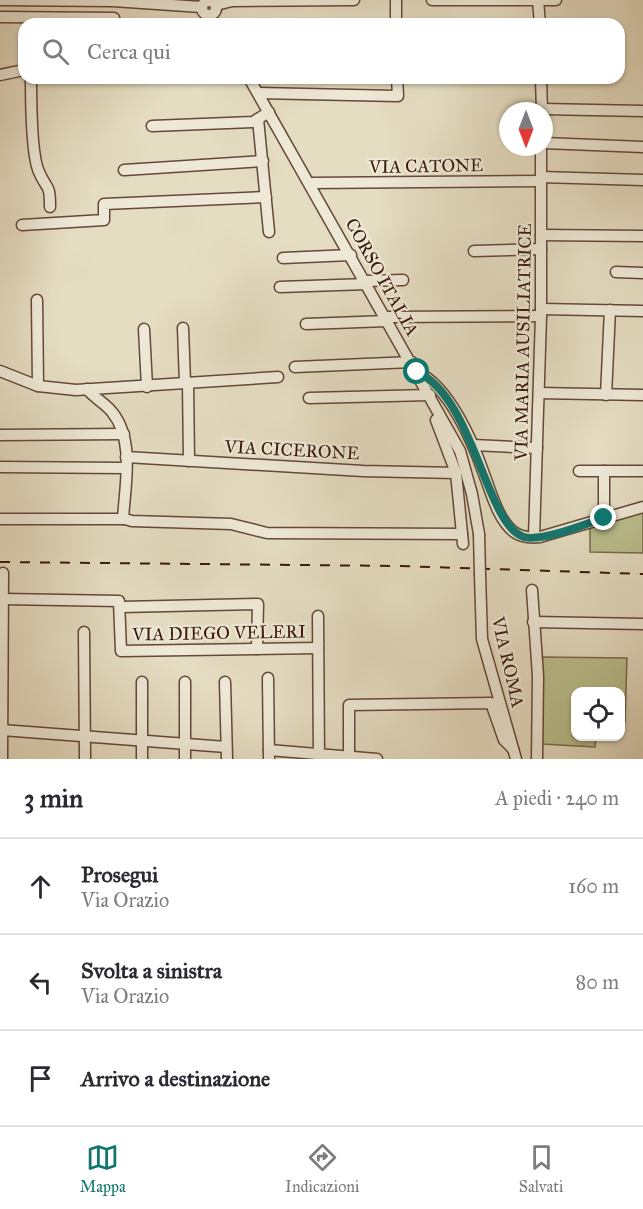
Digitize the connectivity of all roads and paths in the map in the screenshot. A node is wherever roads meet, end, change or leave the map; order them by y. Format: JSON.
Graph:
{"nodes":[{"id":1,"x":0,"y":0,"type":"edge"},
{"id":2,"x":354,"y":0,"type":"edge"},
{"id":3,"x":396,"y":0,"type":"edge"},
{"id":4,"x":432,"y":0,"type":"edge"},
{"id":5,"x":444,"y":0,"type":"edge"},
{"id":6,"x":503,"y":0,"type":"edge"},
{"id":7,"x":538,"y":0,"type":"edge"},
{"id":8,"x":556,"y":0,"type":"edge"},
{"id":9,"x":113,"y":1,"type":"edge"},
{"id":10,"x":232,"y":1,"type":"edge"},
{"id":11,"x":215,"y":14,"type":"edge"},
{"id":12,"x":0,"y":17,"type":"edge"},
{"id":13,"x":28,"y":18,"type":"edge"},
{"id":14,"x":114,"y":18,"type":"edge"},
{"id":15,"x":396,"y":18,"type":"edge"},
{"id":16,"x":540,"y":18,"type":"edge"},
{"id":17,"x":18,"y":71,"type":"edge"},
{"id":18,"x":0,"y":75,"type":"edge"},
{"id":19,"x":31,"y":84,"type":"edge"},
{"id":20,"x":253,"y":84,"type":"edge"},
{"id":21,"x":397,"y":84,"type":"edge"},
{"id":22,"x":542,"y":84,"type":"edge"},
{"id":23,"x":258,"y":93,"type":"junction"},
{"id":24,"x":542,"y":102,"type":"edge"},
{"id":25,"x":553,"y":110,"type":"edge"},
{"id":26,"x":643,"y":111,"type":"edge"},
{"id":27,"x":269,"y":112,"type":"junction"},
{"id":28,"x":258,"y":119,"type":"junction"},
{"id":29,"x":152,"y":126,"type":"dead end"},
{"id":30,"x":553,"y":143,"type":"edge"},
{"id":31,"x":643,"y":147,"type":"edge"},
{"id":32,"x":542,"y":156,"type":"edge"},
{"id":33,"x":263,"y":161,"type":"junction"},
{"id":34,"x":124,"y":170,"type":"dead end"},
{"id":35,"x":541,"y":179,"type":"junction"},
{"id":36,"x":643,"y":180,"type":"edge"},
{"id":37,"x":310,"y":183,"type":"junction"},
{"id":38,"x":266,"y":197,"type":"junction"},
{"id":39,"x":50,"y":207,"type":"dead end"},
{"id":40,"x":22,"y":225,"type":"dead end"},
{"id":41,"x":269,"y":232,"type":"dead end"},
{"id":42,"x":541,"y":235,"type":"junction"},
{"id":43,"x":643,"y":236,"type":"edge"},
{"id":44,"x":541,"y":249,"type":"junction"},
{"id":45,"x":474,"y":251,"type":"dead end"},
{"id":46,"x":351,"y":255,"type":"junction"},
{"id":47,"x":283,"y":258,"type":"dead end"},
{"id":48,"x":616,"y":272,"type":"dead end"},
{"id":49,"x":643,"y":273,"type":"edge"},
{"id":50,"x":403,"y":280,"type":"dead end"},
{"id":51,"x":366,"y":282,"type":"junction"},
{"id":52,"x":280,"y":287,"type":"dead end"},
{"id":53,"x":37,"y":300,"type":"dead end"},
{"id":54,"x":610,"y":310,"type":"junction"},
{"id":55,"x":643,"y":311,"type":"edge"},
{"id":56,"x":541,"y":313,"type":"junction"},
{"id":57,"x":386,"y":319,"type":"junction"},
{"id":58,"x":306,"y":324,"type":"dead end"},
{"id":59,"x":183,"y":328,"type":"dead end"},
{"id":60,"x":144,"y":329,"type":"dead end"},
{"id":61,"x":295,"y":367,"type":"dead end"},
{"id":62,"x":414,"y":367,"type":"junction"},
{"id":63,"x":0,"y":371,"type":"edge"},
{"id":64,"x":278,"y":377,"type":"dead end"},
{"id":65,"x":187,"y":383,"type":"junction"},
{"id":66,"x":38,"y":386,"type":"junction"},
{"id":67,"x":147,"y":387,"type":"junction"},
{"id":68,"x":87,"y":389,"type":"junction"},
{"id":69,"x":539,"y":393,"type":"junction"},
{"id":70,"x":606,"y":394,"type":"junction"},
{"id":71,"x":643,"y":395,"type":"edge"},
{"id":72,"x":430,"y":396,"type":"junction"},
{"id":73,"x":309,"y":398,"type":"dead end"},
{"id":74,"x":124,"y":434,"type":"junction"},
{"id":75,"x":0,"y":435,"type":"edge"},
{"id":76,"x":473,"y":445,"type":"junction"},
{"id":77,"x":537,"y":448,"type":"junction"},
{"id":78,"x":189,"y":461,"type":"junction"},
{"id":79,"x":125,"y":463,"type":"junction"},
{"id":80,"x":0,"y":467,"type":"edge"},
{"id":81,"x":579,"y":471,"type":"dead end"},
{"id":82,"x":604,"y":471,"type":"junction"},
{"id":83,"x":643,"y":471,"type":"edge"},
{"id":84,"x":456,"y":473,"type":"junction"},
{"id":85,"x":643,"y":507,"type":"edge"},
{"id":86,"x":604,"y":518,"type":"junction"},
{"id":87,"x":0,"y":519,"type":"edge"},
{"id":88,"x":123,"y":519,"type":"junction"},
{"id":89,"x":479,"y":534,"type":"joint"},
{"id":90,"x":534,"y":537,"type":"junction"},
{"id":91,"x":3,"y":573,"type":"dead end"},
{"id":92,"x":532,"y":590,"type":"dead end"},
{"id":93,"x":3,"y":599,"type":"junction"},
{"id":94,"x":120,"y":604,"type":"junction"},
{"id":95,"x":318,"y":616,"type":"dead end"},
{"id":96,"x":533,"y":622,"type":"junction"},
{"id":97,"x":643,"y":624,"type":"edge"},
{"id":98,"x":84,"y":632,"type":"dead end"},
{"id":99,"x":318,"y":648,"type":"junction"},
{"id":100,"x":257,"y":649,"type":"junction"},
{"id":101,"x":268,"y":678,"type":"dead end"},
{"id":102,"x":142,"y":682,"type":"dead end"},
{"id":103,"x":185,"y":682,"type":"dead end"},
{"id":104,"x":225,"y":682,"type":"dead end"},
{"id":105,"x":2,"y":730,"type":"junction"},
{"id":106,"x":85,"y":736,"type":"junction"},
{"id":107,"x":142,"y":740,"type":"junction"},
{"id":108,"x":185,"y":743,"type":"junction"},
{"id":109,"x":226,"y":747,"type":"junction"},
{"id":110,"x":269,"y":754,"type":"edge"},
{"id":111,"x":514,"y":754,"type":"edge"},
{"id":112,"x":319,"y":757,"type":"edge"},
{"id":113,"x":349,"y":758,"type":"edge"},
{"id":114,"x":2,"y":759,"type":"edge"},
{"id":115,"x":86,"y":759,"type":"edge"},
{"id":116,"x":142,"y":759,"type":"edge"},
{"id":117,"x":185,"y":759,"type":"edge"},
{"id":118,"x":227,"y":759,"type":"edge"},
{"id":119,"x":377,"y":759,"type":"edge"},
{"id":120,"x":537,"y":759,"type":"edge"}],
"edges":[{"from":1,"to":9,"type":"street"},
{"from":2,"to":10,"type":"street"},
{"from":3,"to":15,"type":"street"},
{"from":4,"to":5,"type":"street"},
{"from":5,"to":6,"type":"street"},
{"from":6,"to":7,"type":"street"},
{"from":7,"to":8,"type":"street"},
{"from":7,"to":16,"type":"street"},
{"from":9,"to":11,"type":"street"},
{"from":9,"to":14,"type":"street"},
{"from":10,"to":11,"type":"street"},
{"from":12,"to":13,"type":"street"},
{"from":17,"to":18,"type":"street"},
{"from":19,"to":39,"type":"street"},
{"from":20,"to":23,"type":"street","name":"CORSO ITALIA"},
{"from":21,"to":23,"type":"street"},
{"from":22,"to":24,"type":"street"},
{"from":23,"to":27,"type":"street","name":"CORSO ITALIA"},
{"from":25,"to":26,"type":"street"},
{"from":27,"to":28,"type":"street"},
{"from":27,"to":37,"type":"street","name":"CORSO ITALIA"},
{"from":28,"to":29,"type":"street"},
{"from":28,"to":33,"type":"street"},
{"from":30,"to":31,"type":"street"},
{"from":32,"to":35,"type":"street","name":"VIA MARIA AUSILIATRICE"},
{"from":33,"to":34,"type":"street"},
{"from":33,"to":38,"type":"street"},
{"from":35,"to":36,"type":"street","name":"VIA CATONE"},
{"from":35,"to":37,"type":"street","name":"VIA CATONE"},
{"from":35,"to":42,"type":"street","name":"VIA MARIA AUSILIATRICE"},
{"from":37,"to":46,"type":"street","name":"CORSO ITALIA"},
{"from":38,"to":40,"type":"street"},
{"from":38,"to":41,"type":"street"},
{"from":42,"to":43,"type":"street"},
{"from":42,"to":44,"type":"street","name":"VIA MARIA AUSILIATRICE"},
{"from":44,"to":45,"type":"street"},
{"from":44,"to":56,"type":"street","name":"VIA MARIA AUSILIATRICE"},
{"from":46,"to":47,"type":"street"},
{"from":46,"to":51,"type":"street","name":"CORSO ITALIA"},
{"from":48,"to":49,"type":"street"},
{"from":50,"to":51,"type":"street"},
{"from":51,"to":52,"type":"street"},
{"from":51,"to":57,"type":"street","name":"CORSO ITALIA"},
{"from":53,"to":66,"type":"street"},
{"from":54,"to":55,"type":"street"},
{"from":54,"to":56,"type":"street"},
{"from":54,"to":70,"type":"street"},
{"from":56,"to":57,"type":"street"},
{"from":56,"to":69,"type":"street","name":"VIA MARIA AUSILIATRICE"},
{"from":57,"to":58,"type":"street"},
{"from":57,"to":62,"type":"street","name":"CORSO ITALIA"},
{"from":59,"to":65,"type":"street"},
{"from":60,"to":67,"type":"street"},
{"from":61,"to":62,"type":"street"},
{"from":62,"to":72,"type":"street","name":"CORSO ITALIA"},
{"from":62,"to":76,"type":"street"},
{"from":63,"to":66,"type":"street"},
{"from":64,"to":65,"type":"street"},
{"from":65,"to":67,"type":"street"},
{"from":65,"to":78,"type":"street"},
{"from":66,"to":68,"type":"street"},
{"from":67,"to":68,"type":"street"},
{"from":68,"to":74,"type":"street"},
{"from":69,"to":70,"type":"street"},
{"from":69,"to":77,"type":"street","name":"VIA MARIA AUSILIATRICE"},
{"from":70,"to":71,"type":"street"},
{"from":72,"to":73,"type":"street"},
{"from":72,"to":84,"type":"street"},
{"from":72,"to":89,"type":"street","name":"CORSO ITALIA"},
{"from":74,"to":75,"type":"street"},
{"from":74,"to":79,"type":"street"},
{"from":76,"to":77,"type":"street"},
{"from":76,"to":90,"type":"street"},
{"from":77,"to":90,"type":"street","name":"VIA MARIA AUSILIATRICE"},
{"from":78,"to":79,"type":"street","name":"VIA CICERONE"},
{"from":78,"to":84,"type":"street","name":"VIA CICERONE"},
{"from":79,"to":80,"type":"street","name":"VIA CICERONE"},
{"from":79,"to":88,"type":"street"},
{"from":81,"to":82,"type":"street"},
{"from":82,"to":83,"type":"street"},
{"from":82,"to":86,"type":"street"},
{"from":84,"to":88,"type":"street"},
{"from":85,"to":86,"type":"street"},
{"from":86,"to":90,"type":"street"},
{"from":87,"to":88,"type":"street"},
{"from":89,"to":111,"type":"street","name":"VIA ROMA","bridge":true},
{"from":91,"to":93,"type":"street"},
{"from":92,"to":96,"type":"street"},
{"from":93,"to":94,"type":"street"},
{"from":93,"to":105,"type":"street"},
{"from":94,"to":100,"type":"street"},
{"from":94,"to":100,"type":"street","name":"VIA DIEGO VELERI"},
{"from":95,"to":99,"type":"street"},
{"from":96,"to":97,"type":"street"},
{"from":96,"to":120,"type":"street"},
{"from":98,"to":106,"type":"street"},
{"from":99,"to":100,"type":"street","name":"VIA DIEGO VELERI"},
{"from":99,"to":112,"type":"street"},
{"from":101,"to":110,"type":"street"},
{"from":102,"to":107,"type":"street"},
{"from":103,"to":108,"type":"street"},
{"from":104,"to":109,"type":"street"},
{"from":105,"to":106,"type":"street"},
{"from":105,"to":114,"type":"street"},
{"from":106,"to":107,"type":"street"},
{"from":106,"to":115,"type":"street"},
{"from":107,"to":108,"type":"street"},
{"from":107,"to":116,"type":"street"},
{"from":108,"to":109,"type":"street"},
{"from":108,"to":117,"type":"street"},
{"from":109,"to":118,"type":"street"},
{"from":110,"to":112,"type":"street"},
{"from":111,"to":113,"type":"street"},
{"from":112,"to":113,"type":"street"},
{"from":113,"to":119,"type":"street"}]}
